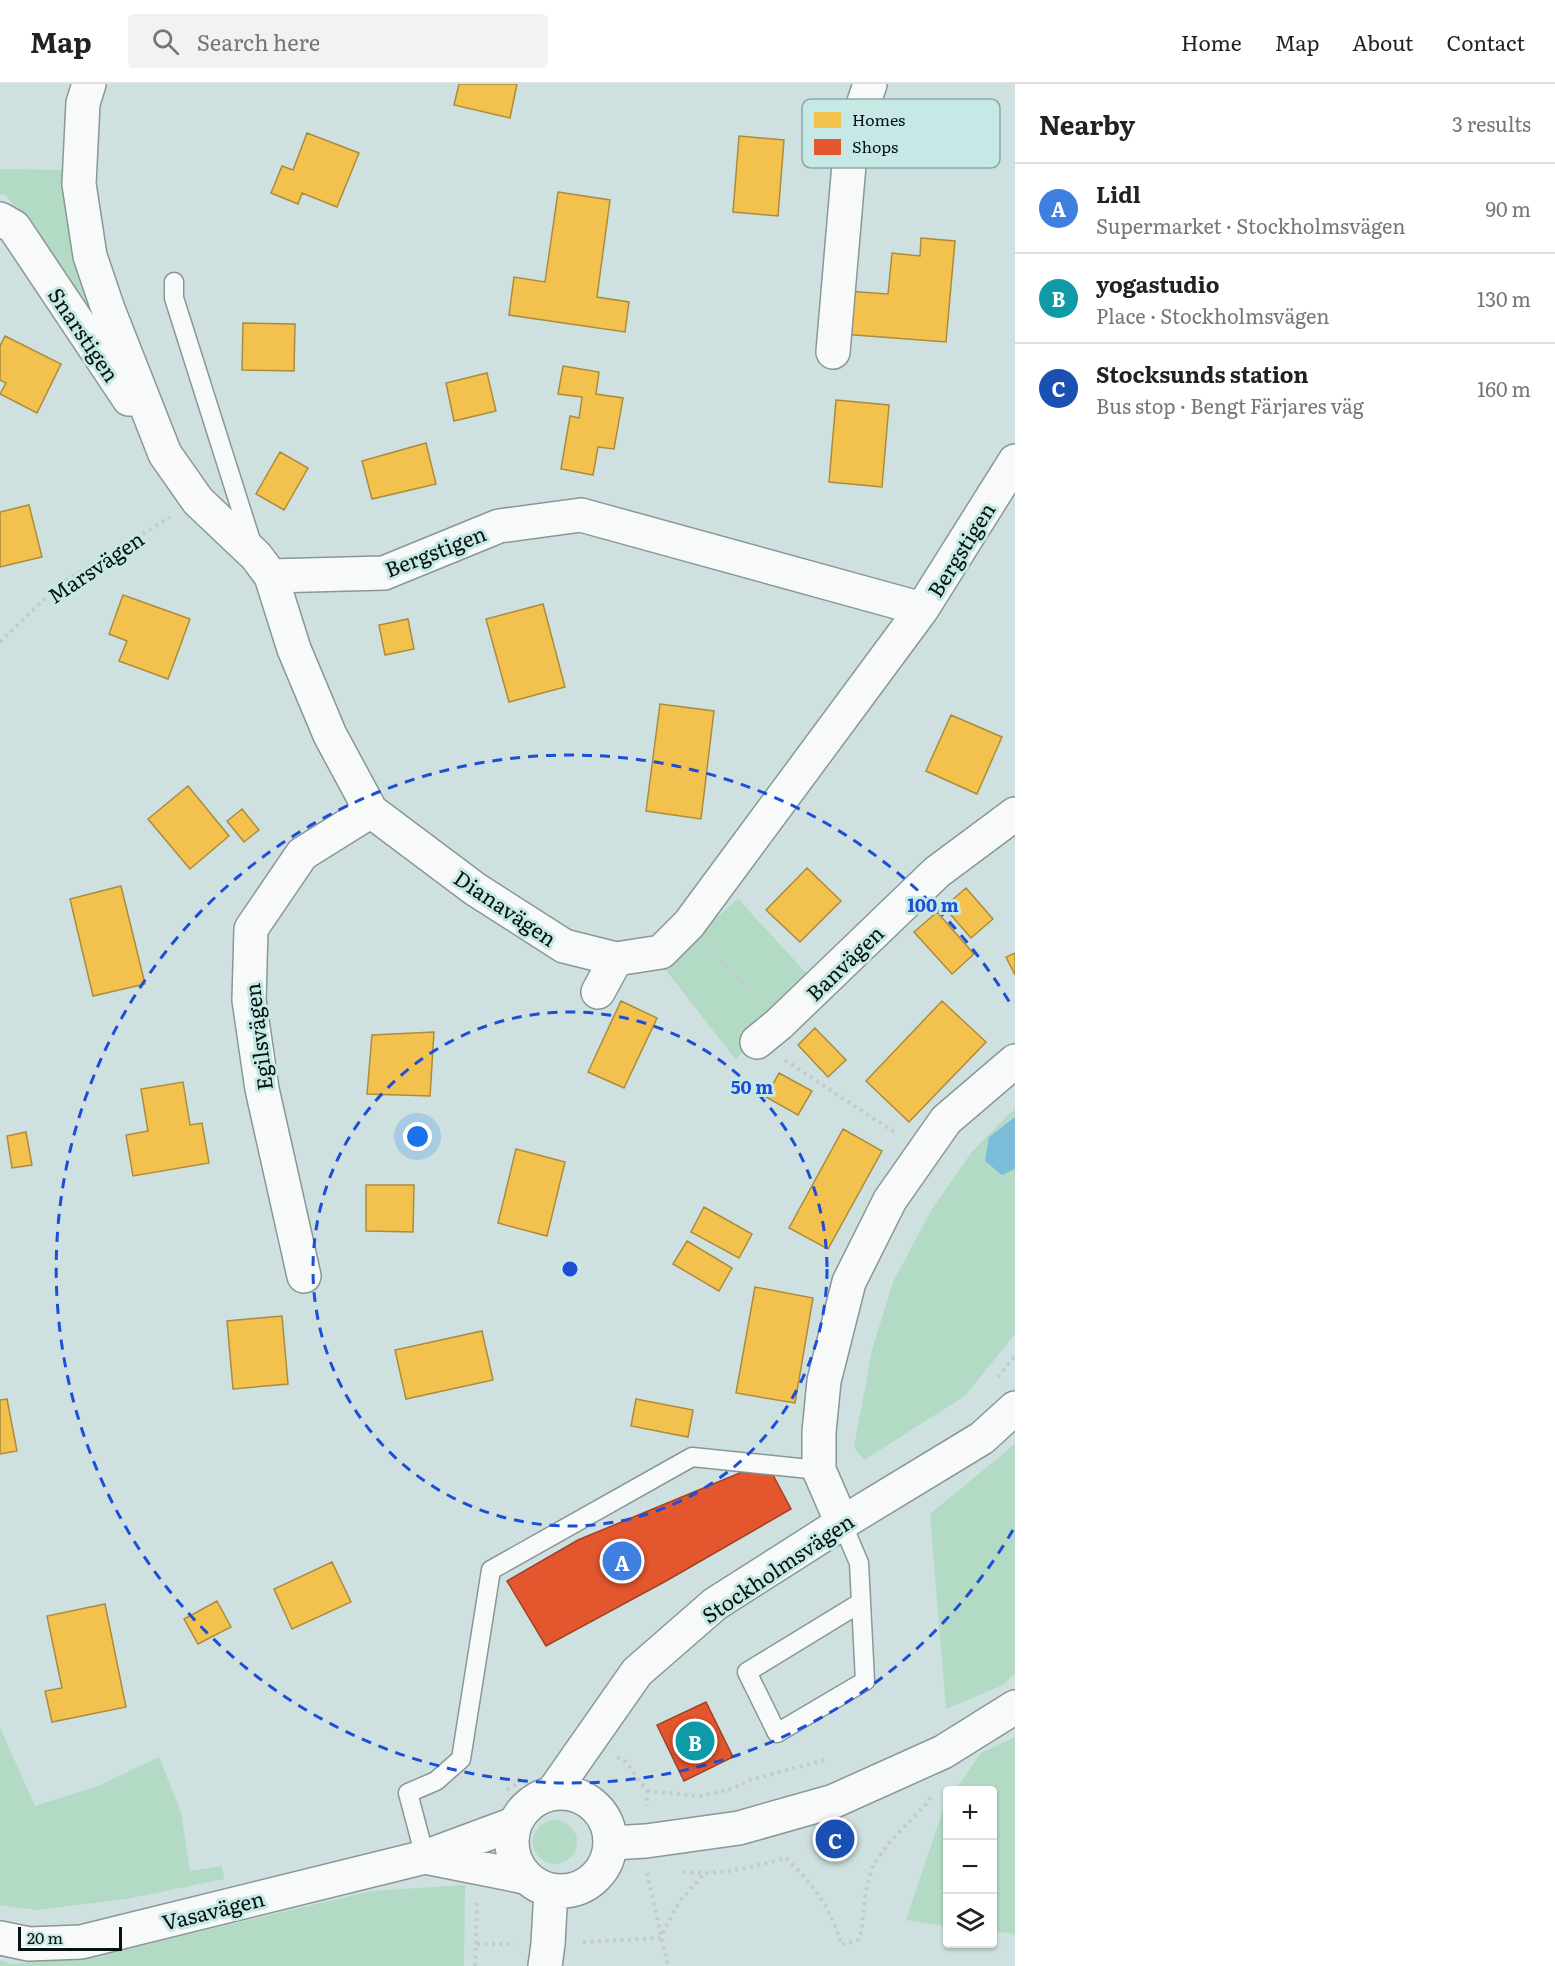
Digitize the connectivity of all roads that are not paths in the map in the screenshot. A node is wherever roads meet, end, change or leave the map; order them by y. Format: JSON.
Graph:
{"nodes":[{"id":1,"x":89,"y":84,"type":"edge"},
{"id":2,"x":870,"y":84,"type":"edge"},
{"id":3,"x":865,"y":99,"type":"edge"},
{"id":4,"x":849,"y":168,"type":"edge"},
{"id":5,"x":0,"y":219,"type":"edge"},
{"id":6,"x":174,"y":282,"type":"dead end"},
{"id":7,"x":833,"y":352,"type":"dead end"},
{"id":8,"x":165,"y":454,"type":"junction"},
{"id":9,"x":1015,"y":461,"type":"edge"},
{"id":10,"x":263,"y":566,"type":"junction"},
{"id":11,"x":922,"y":609,"type":"junction"},
{"id":12,"x":371,"y":811,"type":"junction"},
{"id":13,"x":1015,"y":814,"type":"edge"},
{"id":14,"x":616,"y":959,"type":"junction"},
{"id":15,"x":598,"y":992,"type":"dead end"},
{"id":16,"x":768,"y":1033,"type":"road end"},
{"id":17,"x":1015,"y":1061,"type":"edge"},
{"id":18,"x":304,"y":1276,"type":"dead end"},
{"id":19,"x":1015,"y":1408,"type":"edge"},
{"id":20,"x":819,"y":1470,"type":"junction"},
{"id":21,"x":842,"y":1523,"type":"junction"},
{"id":22,"x":861,"y":1602,"type":"junction"},
{"id":23,"x":1015,"y":1707,"type":"edge"},
{"id":24,"x":553,"y":1792,"type":"junction"},
{"id":25,"x":514,"y":1824,"type":"junction"},
{"id":26,"x":611,"y":1843,"type":"junction"},
{"id":27,"x":425,"y":1857,"type":"junction"},
{"id":28,"x":538,"y":1884,"type":"junction"},
{"id":29,"x":0,"y":1938,"type":"edge"},
{"id":30,"x":544,"y":1966,"type":"edge"}],
"edges":[{"from":1,"to":8,"type":"street"},
{"from":2,"to":3,"type":"street"},
{"from":4,"to":7,"type":"street"},
{"from":5,"to":8,"type":"street","name":"Snarstigen"},
{"from":6,"to":10,"type":"lane"},
{"from":8,"to":10,"type":"street"},
{"from":9,"to":11,"type":"street","name":"Bergstigen"},
{"from":10,"to":11,"type":"street","name":"Bergstigen"},
{"from":10,"to":12,"type":"street","name":"Dianavägen"},
{"from":11,"to":14,"type":"street","name":"Dianavägen"},
{"from":12,"to":14,"type":"street","name":"Dianavägen"},
{"from":12,"to":18,"type":"street","name":"Egilsvägen"},
{"from":13,"to":16,"type":"street","name":"Banvägen"},
{"from":14,"to":15,"type":"street"},
{"from":17,"to":20,"type":"street"},
{"from":19,"to":21,"type":"street","name":"Stockholmsvägen"},
{"from":20,"to":21,"type":"street"},
{"from":20,"to":27,"type":"lane"},
{"from":21,"to":22,"type":"lane"},
{"from":21,"to":24,"type":"street","name":"Stockholmsvägen"},
{"from":22,"to":22,"type":"lane"},
{"from":23,"to":26,"type":"street"},
{"from":24,"to":25,"type":"street"},
{"from":24,"to":26,"type":"street"},
{"from":25,"to":27,"type":"street","name":"Vasavägen"},
{"from":25,"to":28,"type":"street"},
{"from":26,"to":28,"type":"street"},
{"from":27,"to":28,"type":"street","name":"Vasavägen"},
{"from":27,"to":29,"type":"street","name":"Vasavägen"},
{"from":28,"to":30,"type":"street"}]}
